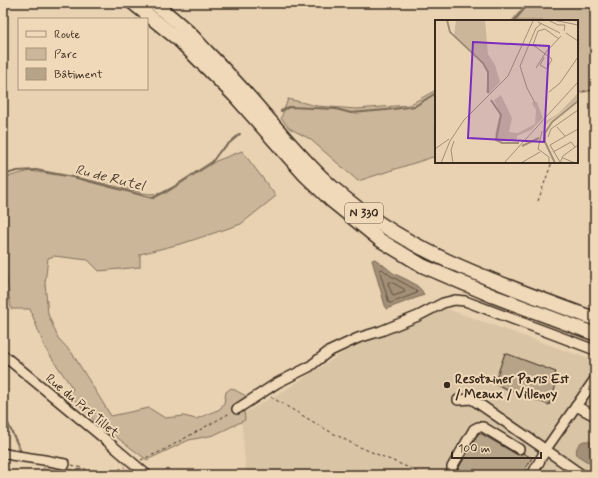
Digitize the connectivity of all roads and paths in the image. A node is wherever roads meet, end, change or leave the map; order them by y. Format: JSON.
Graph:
{"nodes":[{"id":1,"x":133,"y":3,"type":"edge"},
{"id":2,"x":154,"y":3,"type":"edge"},
{"id":3,"x":183,"y":35,"type":"junction"},
{"id":4,"x":595,"y":90,"type":"edge"},
{"id":5,"x":578,"y":92,"type":"edge"},
{"id":6,"x":552,"y":163,"type":"edge"},
{"id":7,"x":538,"y":201,"type":"dead end"},
{"id":8,"x":595,"y":318,"type":"edge"},
{"id":9,"x":595,"y":334,"type":"edge"},
{"id":10,"x":595,"y":350,"type":"edge"},
{"id":11,"x":3,"y":355,"type":"edge"},
{"id":12,"x":595,"y":379,"type":"edge"},
{"id":13,"x":271,"y":397,"type":"dead end"},
{"id":14,"x":458,"y":400,"type":"dead end"},
{"id":15,"x":576,"y":406,"type":"junction"},
{"id":16,"x":237,"y":409,"type":"joint"},
{"id":17,"x":496,"y":415,"type":"junction"},
{"id":18,"x":595,"y":416,"type":"edge"},
{"id":19,"x":486,"y":429,"type":"junction"},
{"id":20,"x":519,"y":449,"type":"dead end"},
{"id":21,"x":546,"y":449,"type":"junction"},
{"id":22,"x":3,"y":453,"type":"edge"},
{"id":23,"x":137,"y":462,"type":"dead end"},
{"id":24,"x":65,"y":464,"type":"joint"},
{"id":25,"x":126,"y":467,"type":"dead end"},
{"id":26,"x":147,"y":475,"type":"edge"},
{"id":27,"x":421,"y":475,"type":"edge"},
{"id":28,"x":454,"y":475,"type":"edge"},
{"id":29,"x":532,"y":475,"type":"edge"},
{"id":30,"x":582,"y":475,"type":"edge"}],
"edges":[{"from":1,"to":3,"type":"highway"},
{"from":2,"to":3,"type":"highway"},
{"from":3,"to":8,"type":"highway","number":"N 330"},
{"from":3,"to":9,"type":"highway","number":"N 330"},
{"from":4,"to":5,"type":"path"},
{"from":6,"to":7,"type":"path"},
{"from":10,"to":16,"type":"street"},
{"from":11,"to":26,"type":"street","name":"Rue du Pré Tillet","bridge":true},
{"from":12,"to":15,"type":"street"},
{"from":13,"to":27,"type":"path"},
{"from":14,"to":17,"type":"street"},
{"from":15,"to":18,"type":"street"},
{"from":15,"to":21,"type":"street"},
{"from":16,"to":23,"type":"path"},
{"from":17,"to":19,"type":"street"},
{"from":17,"to":21,"type":"street"},
{"from":19,"to":20,"type":"street"},
{"from":19,"to":28,"type":"street"},
{"from":21,"to":29,"type":"street"},
{"from":21,"to":30,"type":"street"},
{"from":22,"to":24,"type":"street"},
{"from":24,"to":25,"type":"path"}]}
